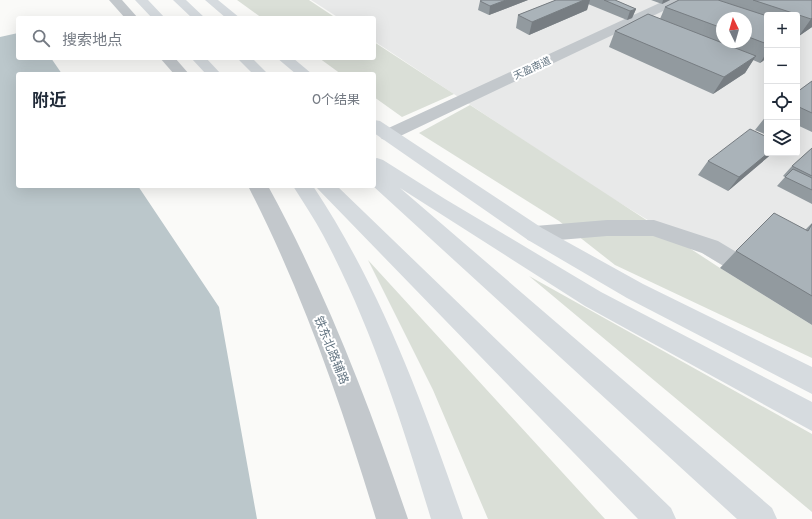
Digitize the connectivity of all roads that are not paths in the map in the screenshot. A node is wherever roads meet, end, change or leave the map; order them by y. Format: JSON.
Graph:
{"nodes":[{"id":1,"x":115,"y":0,"type":"edge"},
{"id":2,"x":141,"y":0,"type":"edge"},
{"id":3,"x":179,"y":0,"type":"edge"},
{"id":4,"x":211,"y":0,"type":"edge"},
{"id":5,"x":676,"y":0,"type":"edge"},
{"id":6,"x":130,"y":16,"type":"edge"},
{"id":7,"x":157,"y":16,"type":"edge"},
{"id":8,"x":197,"y":16,"type":"edge"},
{"id":9,"x":231,"y":16,"type":"edge"},
{"id":10,"x":169,"y":60,"type":"edge"},
{"id":11,"x":200,"y":60,"type":"edge"},
{"id":12,"x":246,"y":60,"type":"edge"},
{"id":13,"x":287,"y":60,"type":"edge"},
{"id":14,"x":180,"y":72,"type":"edge"},
{"id":15,"x":212,"y":72,"type":"edge"},
{"id":16,"x":260,"y":72,"type":"edge"},
{"id":17,"x":302,"y":72,"type":"edge"},
{"id":18,"x":381,"y":130,"type":"edge"},
{"id":19,"x":376,"y":163,"type":"edge"},
{"id":20,"x":376,"y":178,"type":"edge"},
{"id":21,"x":259,"y":188,"type":"edge"},
{"id":22,"x":304,"y":188,"type":"edge"},
{"id":23,"x":327,"y":188,"type":"edge"},
{"id":24,"x":535,"y":234,"type":"junction"},
{"id":25,"x":771,"y":284,"type":"edge"},
{"id":26,"x":812,"y":381,"type":"edge"},
{"id":27,"x":812,"y":417,"type":"edge"},
{"id":28,"x":392,"y":519,"type":"edge"},
{"id":29,"x":447,"y":519,"type":"edge"},
{"id":30,"x":660,"y":519,"type":"edge"},
{"id":31,"x":761,"y":519,"type":"edge"}],
"edges":[{"from":1,"to":6,"type":"street"},
{"from":2,"to":7,"type":"highway"},
{"from":3,"to":8,"type":"highway"},
{"from":4,"to":9,"type":"highway"},
{"from":5,"to":18,"type":"street","name":"天盈南道"},
{"from":10,"to":14,"type":"street"},
{"from":11,"to":15,"type":"highway"},
{"from":12,"to":16,"type":"highway"},
{"from":13,"to":17,"type":"highway"},
{"from":18,"to":24,"type":"highway"},
{"from":19,"to":27,"type":"highway"},
{"from":20,"to":31,"type":"highway"},
{"from":21,"to":28,"type":"street","name":"铁东北路辅路"},
{"from":22,"to":29,"type":"highway"},
{"from":23,"to":30,"type":"highway"},
{"from":24,"to":25,"type":"street"},
{"from":24,"to":26,"type":"highway"}]}
